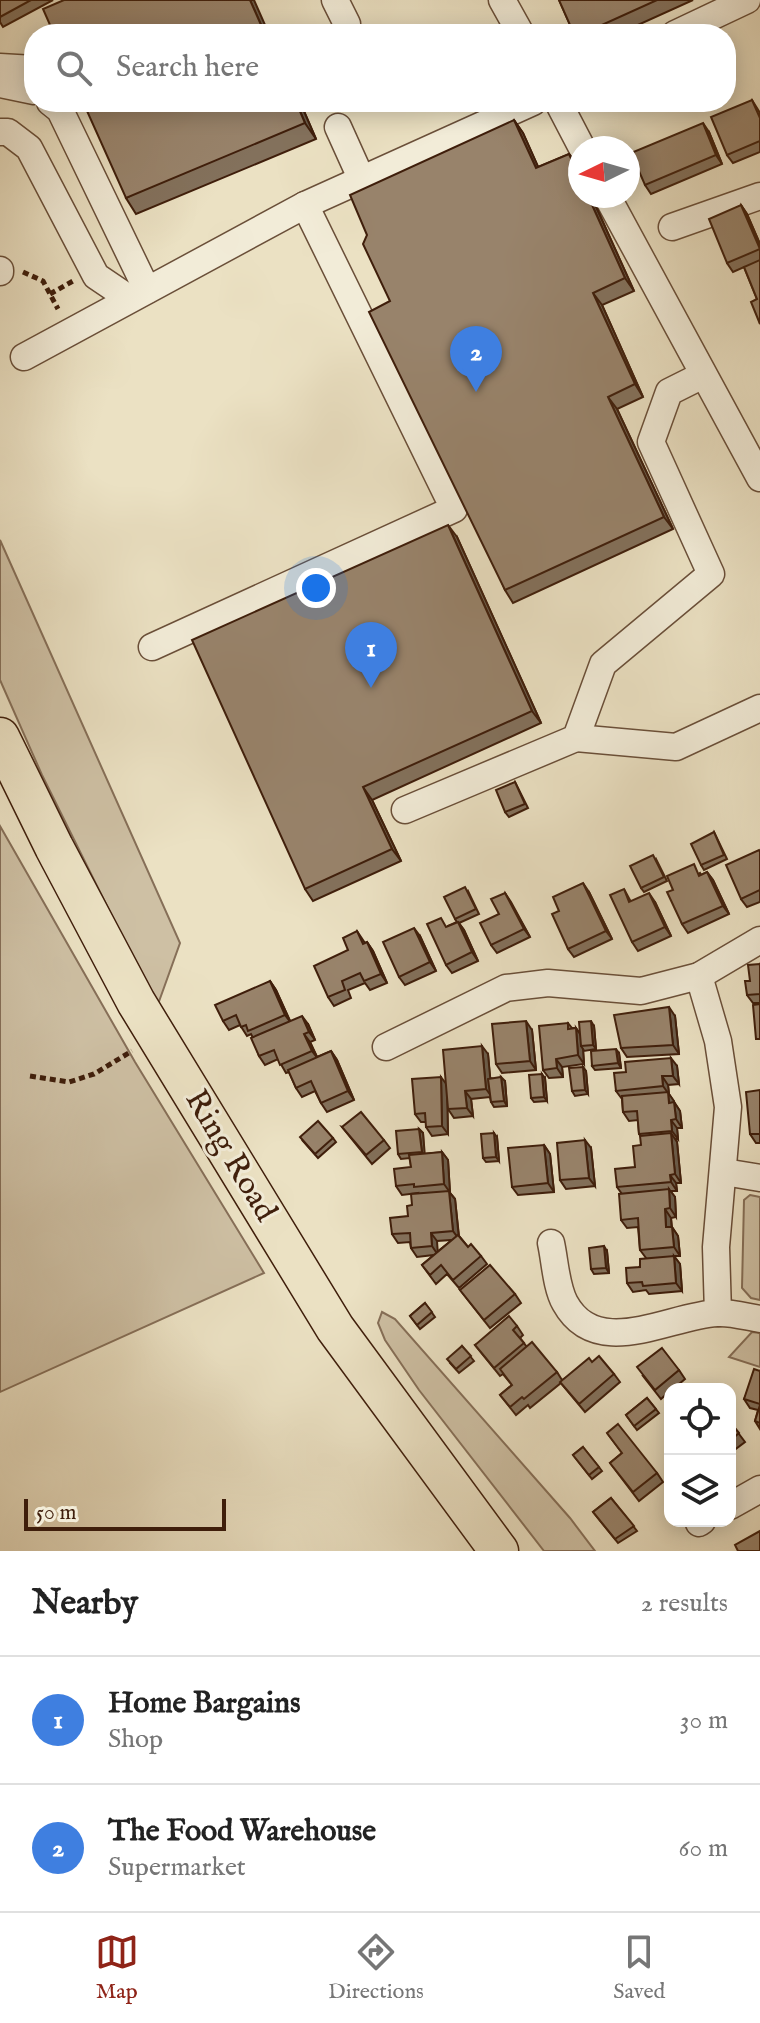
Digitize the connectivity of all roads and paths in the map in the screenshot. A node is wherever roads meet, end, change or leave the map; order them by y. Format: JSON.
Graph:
{"nodes":[{"id":1,"x":335,"y":0,"type":"edge"},
{"id":2,"x":502,"y":0,"type":"edge"},
{"id":3,"x":747,"y":0,"type":"edge"},
{"id":4,"x":347,"y":24,"type":"dead end"},
{"id":5,"x":515,"y":24,"type":"edge"},
{"id":6,"x":696,"y":24,"type":"edge"},
{"id":7,"x":0,"y":67,"type":"edge"},
{"id":8,"x":24,"y":68,"type":"edge"},
{"id":9,"x":0,"y":84,"type":"edge"},
{"id":10,"x":24,"y":89,"type":"edge"},
{"id":11,"x":59,"y":112,"type":"edge"},
{"id":12,"x":510,"y":112,"type":"edge"},
{"id":13,"x":563,"y":112,"type":"edge"},
{"id":14,"x":338,"y":127,"type":"dead end"},
{"id":15,"x":0,"y":132,"type":"edge"},
{"id":16,"x":576,"y":136,"type":"edge"},
{"id":17,"x":361,"y":178,"type":"junction"},
{"id":18,"x":760,"y":196,"type":"edge"},
{"id":19,"x":305,"y":205,"type":"junction"},
{"id":20,"x":613,"y":208,"type":"edge"},
{"id":21,"x":672,"y":227,"type":"dead end"},
{"id":22,"x":0,"y":271,"type":"edge"},
{"id":23,"x":139,"y":295,"type":"junction"},
{"id":24,"x":70,"y":331,"type":"junction"},
{"id":25,"x":24,"y":357,"type":"dead end"},
{"id":26,"x":703,"y":375,"type":"junction"},
{"id":27,"x":760,"y":478,"type":"edge"},
{"id":28,"x":152,"y":647,"type":"dead end"},
{"id":29,"x":760,"y":708,"type":"edge"},
{"id":30,"x":0,"y":737,"type":"edge"},
{"id":31,"x":576,"y":738,"type":"junction"},
{"id":32,"x":405,"y":810,"type":"dead end"},
{"id":33,"x":760,"y":940,"type":"edge"},
{"id":34,"x":699,"y":976,"type":"junction"},
{"id":35,"x":157,"y":1036,"type":"junction"},
{"id":36,"x":386,"y":1047,"type":"dead end"},
{"id":37,"x":30,"y":1076,"type":"dead end"},
{"id":38,"x":724,"y":1172,"type":"junction"},
{"id":39,"x":760,"y":1178,"type":"edge"},
{"id":40,"x":551,"y":1243,"type":"dead end"},
{"id":41,"x":718,"y":1313,"type":"junction"},
{"id":42,"x":760,"y":1319,"type":"edge"},
{"id":43,"x":760,"y":1489,"type":"edge"},
{"id":44,"x":736,"y":1503,"type":"edge"},
{"id":45,"x":499,"y":1551,"type":"edge"}],
"edges":[{"from":1,"to":4,"type":"street"},
{"from":2,"to":5,"type":"street"},
{"from":3,"to":6,"type":"street"},
{"from":7,"to":8,"type":"street"},
{"from":9,"to":10,"type":"street"},
{"from":11,"to":23,"type":"street"},
{"from":12,"to":17,"type":"street"},
{"from":13,"to":16,"type":"street"},
{"from":14,"to":17,"type":"street"},
{"from":15,"to":23,"type":"street"},
{"from":17,"to":19,"type":"street"},
{"from":18,"to":21,"type":"street"},
{"from":19,"to":23,"type":"street"},
{"from":19,"to":28,"type":"street"},
{"from":20,"to":26,"type":"street"},
{"from":22,"to":24,"type":"path"},
{"from":23,"to":24,"type":"street"},
{"from":24,"to":25,"type":"street"},
{"from":26,"to":27,"type":"street"},
{"from":26,"to":31,"type":"street"},
{"from":29,"to":31,"type":"street"},
{"from":30,"to":35,"type":"highway","name":"Ring Road"},
{"from":31,"to":32,"type":"street"},
{"from":33,"to":34,"type":"street"},
{"from":34,"to":36,"type":"street"},
{"from":34,"to":38,"type":"street"},
{"from":35,"to":37,"type":"path"},
{"from":35,"to":45,"type":"highway","name":"Ring Road"},
{"from":38,"to":39,"type":"street"},
{"from":38,"to":41,"type":"street"},
{"from":40,"to":41,"type":"street"},
{"from":41,"to":42,"type":"street"},
{"from":43,"to":44,"type":"street"}]}
